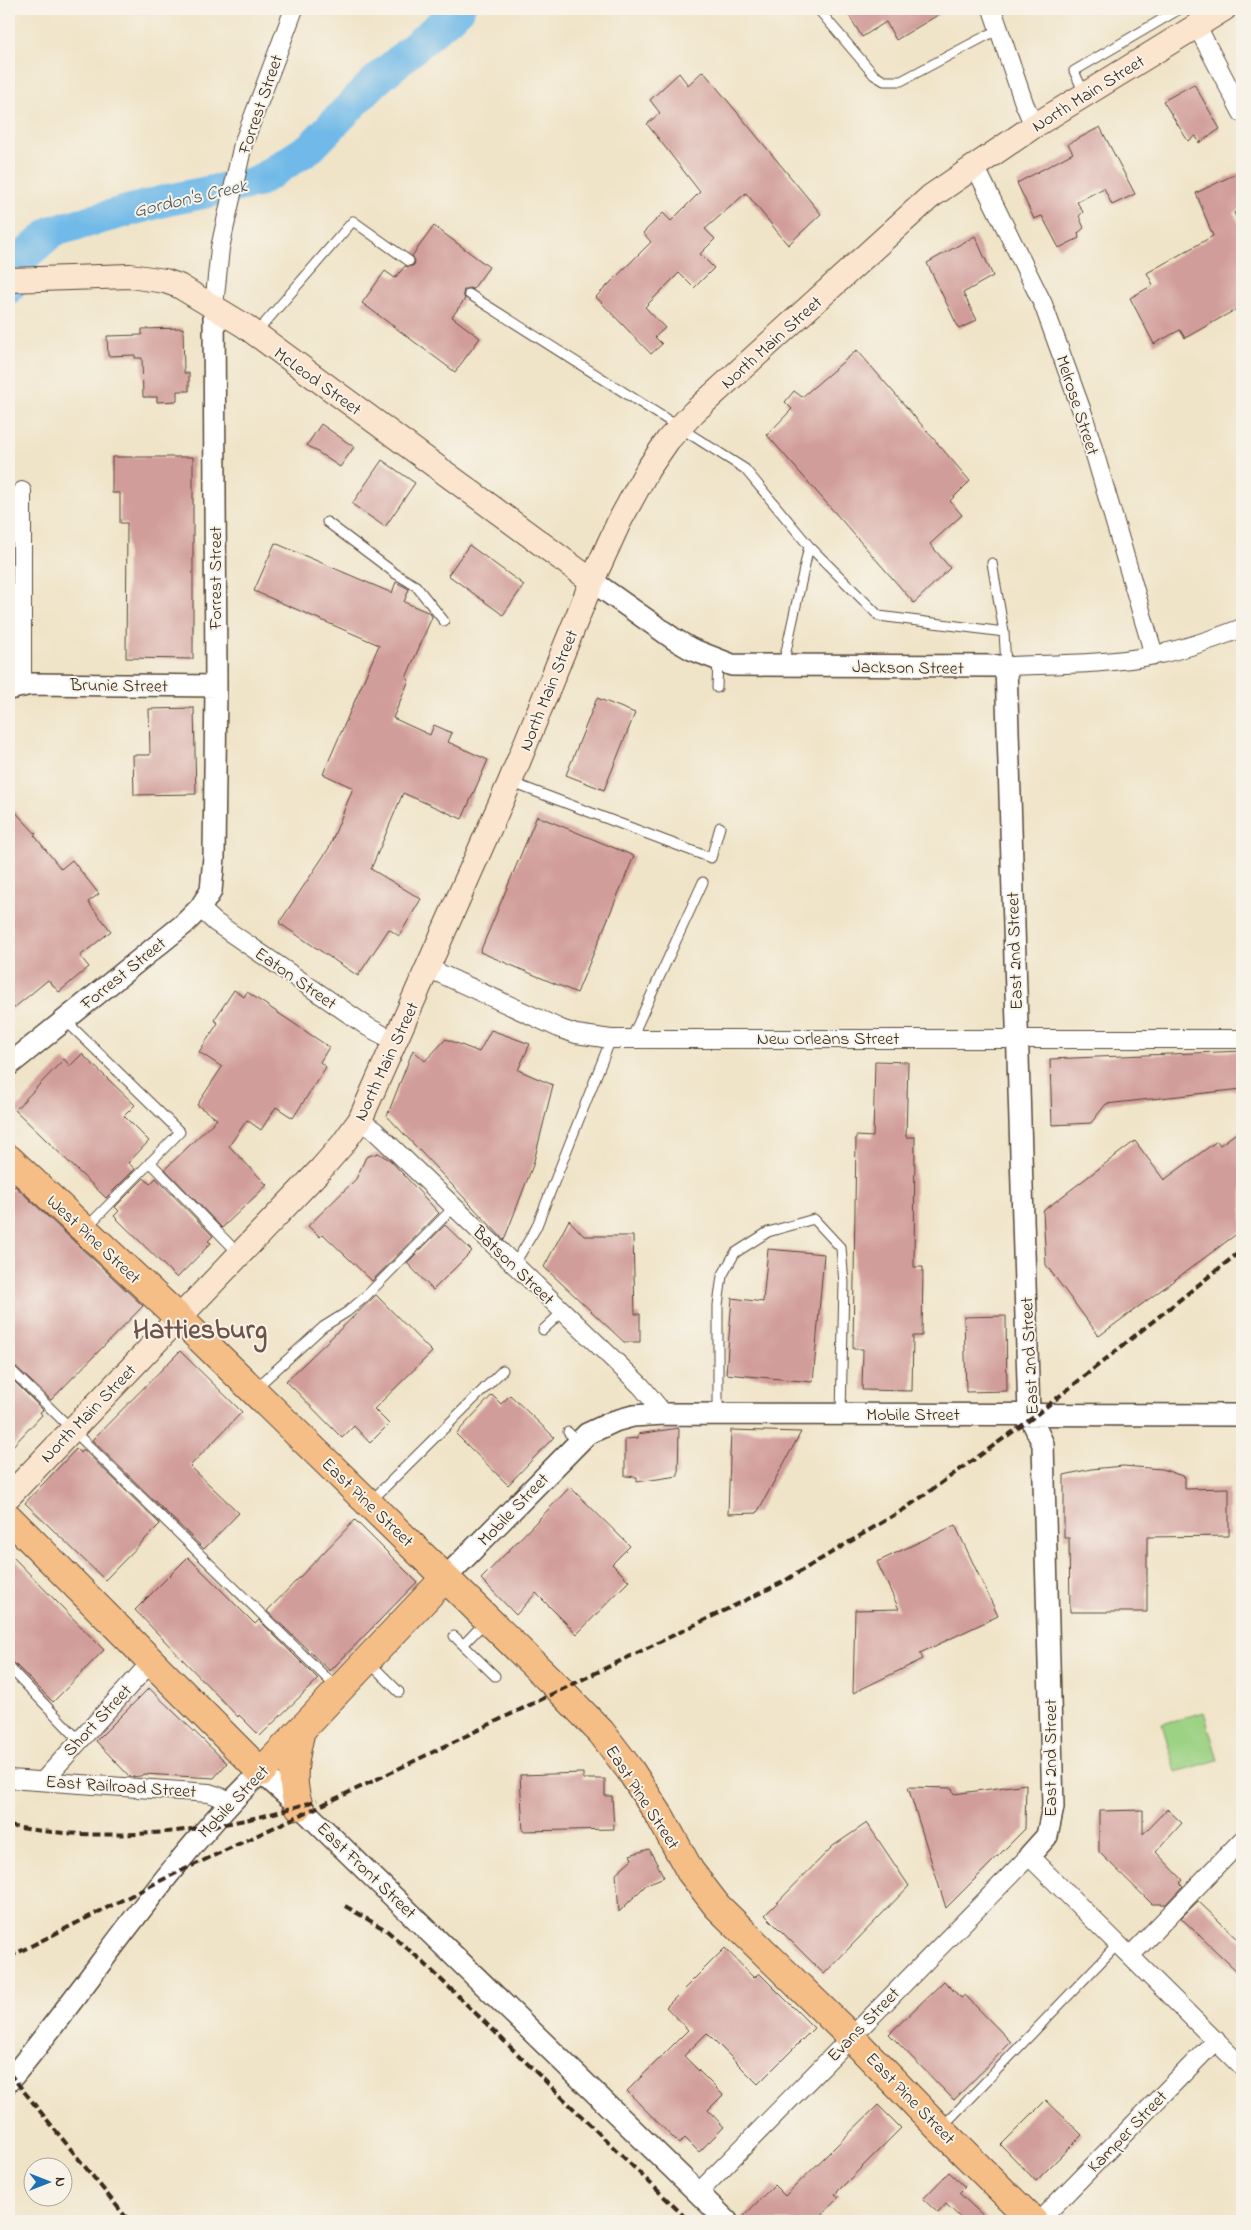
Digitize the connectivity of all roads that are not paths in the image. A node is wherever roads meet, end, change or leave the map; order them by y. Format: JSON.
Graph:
{"nodes":[{"id":1,"x":294,"y":9,"type":"edge"},
{"id":2,"x":818,"y":9,"type":"edge"},
{"id":3,"x":992,"y":9,"type":"edge"},
{"id":4,"x":1224,"y":9,"type":"edge"},
{"id":5,"x":1184,"y":20,"type":"edge"},
{"id":6,"x":999,"y":29,"type":"junction"},
{"id":7,"x":1242,"y":113,"type":"edge"},
{"id":8,"x":1034,"y":126,"type":"junction"},
{"id":9,"x":975,"y":166,"type":"junction"},
{"id":10,"x":408,"y":261,"type":"dead end"},
{"id":11,"x":9,"y":280,"type":"edge"},
{"id":12,"x":469,"y":294,"type":"dead end"},
{"id":13,"x":214,"y":306,"type":"junction"},
{"id":14,"x":255,"y":334,"type":"junction"},
{"id":15,"x":678,"y":428,"type":"junction"},
{"id":16,"x":22,"y":491,"type":"dead end"},
{"id":17,"x":327,"y":522,"type":"dead end"},
{"id":18,"x":809,"y":546,"type":"junction"},
{"id":19,"x":992,"y":563,"type":"dead end"},
{"id":20,"x":592,"y":581,"type":"junction"},
{"id":21,"x":444,"y":620,"type":"dead end"},
{"id":22,"x":1242,"y":628,"type":"edge"},
{"id":23,"x":1004,"y":632,"type":"junction"},
{"id":24,"x":1154,"y":656,"type":"junction"},
{"id":25,"x":718,"y":660,"type":"junction"},
{"id":26,"x":783,"y":665,"type":"junction"},
{"id":27,"x":1006,"y":666,"type":"junction"},
{"id":28,"x":216,"y":686,"type":"junction"},
{"id":29,"x":15,"y":687,"type":"edge"},
{"id":30,"x":717,"y":688,"type":"dead end"},
{"id":31,"x":510,"y":782,"type":"junction"},
{"id":32,"x":720,"y":827,"type":"dead end"},
{"id":33,"x":703,"y":882,"type":"dead end"},
{"id":34,"x":200,"y":908,"type":"junction"},
{"id":35,"x":428,"y":968,"type":"junction"},
{"id":36,"x":65,"y":1020,"type":"junction"},
{"id":37,"x":1017,"y":1038,"type":"junction"},
{"id":38,"x":611,"y":1039,"type":"junction"},
{"id":39,"x":631,"y":1039,"type":"junction"},
{"id":40,"x":1242,"y":1039,"type":"edge"},
{"id":41,"x":396,"y":1042,"type":"junction"},
{"id":42,"x":9,"y":1065,"type":"edge"},
{"id":43,"x":360,"y":1120,"type":"junction"},
{"id":44,"x":9,"y":1159,"type":"edge"},
{"id":45,"x":150,"y":1162,"type":"junction"},
{"id":46,"x":454,"y":1207,"type":"junction"},
{"id":47,"x":84,"y":1230,"type":"junction"},
{"id":48,"x":240,"y":1254,"type":"junction"},
{"id":49,"x":514,"y":1265,"type":"junction"},
{"id":50,"x":562,"y":1312,"type":"junction"},
{"id":51,"x":179,"y":1318,"type":"junction"},
{"id":52,"x":543,"y":1330,"type":"dead end"},
{"id":53,"x":9,"y":1368,"type":"edge"},
{"id":54,"x":503,"y":1370,"type":"dead end"},
{"id":55,"x":253,"y":1391,"type":"junction"},
{"id":56,"x":664,"y":1414,"type":"junction"},
{"id":57,"x":718,"y":1414,"type":"junction"},
{"id":58,"x":841,"y":1414,"type":"junction"},
{"id":59,"x":1029,"y":1414,"type":"junction"},
{"id":60,"x":1242,"y":1415,"type":"edge"},
{"id":61,"x":72,"y":1430,"type":"junction"},
{"id":62,"x":9,"y":1496,"type":"edge"},
{"id":63,"x":369,"y":1503,"type":"junction"},
{"id":64,"x":9,"y":1518,"type":"edge"},
{"id":65,"x":445,"y":1578,"type":"junction"},
{"id":66,"x":488,"y":1619,"type":"junction"},
{"id":67,"x":454,"y":1636,"type":"dead end"},
{"id":68,"x":463,"y":1646,"type":"junction"},
{"id":69,"x":367,"y":1660,"type":"junction"},
{"id":70,"x":152,"y":1661,"type":"junction"},
{"id":71,"x":9,"y":1667,"type":"edge"},
{"id":72,"x":495,"y":1676,"type":"dead end"},
{"id":73,"x":339,"y":1690,"type":"junction"},
{"id":74,"x":399,"y":1692,"type":"dead end"},
{"id":75,"x":301,"y":1730,"type":"junction"},
{"id":76,"x":78,"y":1740,"type":"junction"},
{"id":77,"x":261,"y":1772,"type":"junction"},
{"id":78,"x":9,"y":1779,"type":"edge"},
{"id":79,"x":43,"y":1781,"type":"junction"},
{"id":80,"x":232,"y":1801,"type":"junction"},
{"id":81,"x":299,"y":1806,"type":"junction"},
{"id":82,"x":1242,"y":1840,"type":"edge"},
{"id":83,"x":1029,"y":1856,"type":"junction"},
{"id":84,"x":1124,"y":1950,"type":"junction"},
{"id":85,"x":851,"y":2037,"type":"junction"},
{"id":86,"x":1216,"y":2040,"type":"junction"},
{"id":87,"x":1242,"y":2067,"type":"edge"},
{"id":88,"x":9,"y":2081,"type":"edge"},
{"id":89,"x":940,"y":2129,"type":"junction"},
{"id":90,"x":698,"y":2193,"type":"junction"},
{"id":91,"x":727,"y":2221,"type":"edge"},
{"id":92,"x":1034,"y":2221,"type":"edge"},
{"id":93,"x":1039,"y":2221,"type":"edge"}],
"edges":[{"from":1,"to":13,"type":"street","name":"Forrest Street"},
{"from":2,"to":6,"type":"lane"},
{"from":3,"to":6,"type":"street"},
{"from":4,"to":5,"type":"main road","name":"North Main Street"},
{"from":5,"to":7,"type":"street"},
{"from":5,"to":8,"type":"main road","name":"North Main Street"},
{"from":6,"to":8,"type":"street"},
{"from":8,"to":9,"type":"main road","name":"North Main Street"},
{"from":9,"to":15,"type":"main road","name":"North Main Street"},
{"from":9,"to":24,"type":"street","name":"Melrose Street"},
{"from":10,"to":14,"type":"lane"},
{"from":11,"to":13,"type":"main road","name":"McLeod Street"},
{"from":12,"to":15,"type":"lane"},
{"from":13,"to":14,"type":"main road","name":"McLeod Street"},
{"from":13,"to":28,"type":"street","name":"Forrest Street"},
{"from":14,"to":20,"type":"main road","name":"McLeod Street"},
{"from":15,"to":18,"type":"lane"},
{"from":15,"to":20,"type":"main road","name":"North Main Street"},
{"from":16,"to":29,"type":"street"},
{"from":17,"to":21,"type":"lane"},
{"from":18,"to":23,"type":"lane"},
{"from":18,"to":26,"type":"lane"},
{"from":19,"to":23,"type":"lane"},
{"from":20,"to":25,"type":"street","name":"Jackson Street"},
{"from":20,"to":31,"type":"main road","name":"North Main Street"},
{"from":22,"to":24,"type":"street","name":"Jackson Street"},
{"from":23,"to":27,"type":"lane"},
{"from":24,"to":27,"type":"street","name":"Jackson Street"},
{"from":25,"to":26,"type":"street","name":"Jackson Street"},
{"from":25,"to":30,"type":"lane"},
{"from":26,"to":27,"type":"street","name":"Jackson Street"},
{"from":27,"to":37,"type":"street","name":"East 2nd Street"},
{"from":28,"to":29,"type":"street","name":"Brunie Street"},
{"from":28,"to":34,"type":"street","name":"Forrest Street"},
{"from":31,"to":32,"type":"lane"},
{"from":31,"to":35,"type":"main road","name":"North Main Street"},
{"from":33,"to":39,"type":"lane"},
{"from":34,"to":36,"type":"street","name":"Forrest Street"},
{"from":34,"to":41,"type":"street","name":"Eaton Street"},
{"from":35,"to":38,"type":"street","name":"New Orleans Street"},
{"from":35,"to":41,"type":"main road","name":"North Main Street"},
{"from":36,"to":42,"type":"street","name":"Forrest Street"},
{"from":36,"to":45,"type":"lane"},
{"from":37,"to":39,"type":"street","name":"New Orleans Street"},
{"from":37,"to":40,"type":"street","name":"New Orleans Street"},
{"from":37,"to":59,"type":"street","name":"East 2nd Street"},
{"from":38,"to":39,"type":"street","name":"New Orleans Street"},
{"from":38,"to":49,"type":"lane"},
{"from":41,"to":43,"type":"main road","name":"North Main Street"},
{"from":43,"to":46,"type":"street","name":"Batson Street"},
{"from":43,"to":48,"type":"main road","name":"North Main Street"},
{"from":44,"to":47,"type":"main road","name":"West Pine Street"},
{"from":45,"to":47,"type":"lane"},
{"from":45,"to":48,"type":"lane"},
{"from":46,"to":49,"type":"street","name":"Batson Street"},
{"from":46,"to":55,"type":"lane"},
{"from":47,"to":51,"type":"main road","name":"West Pine Street"},
{"from":48,"to":51,"type":"main road","name":"North Main Street"},
{"from":49,"to":50,"type":"street","name":"Batson Street"},
{"from":50,"to":52,"type":"lane"},
{"from":50,"to":56,"type":"street","name":"Batson Street"},
{"from":51,"to":55,"type":"main road","name":"East Pine Street"},
{"from":51,"to":61,"type":"main road","name":"North Main Street"},
{"from":53,"to":61,"type":"lane"},
{"from":54,"to":63,"type":"lane"},
{"from":55,"to":63,"type":"main road","name":"East Pine Street"},
{"from":56,"to":57,"type":"street","name":"Mobile Street"},
{"from":56,"to":65,"type":"street","name":"Mobile Street"},
{"from":57,"to":58,"type":"street","name":"Mobile Street"},
{"from":57,"to":58,"type":"lane"},
{"from":58,"to":59,"type":"street","name":"Mobile Street"},
{"from":59,"to":60,"type":"street","name":"Mobile Street"},
{"from":59,"to":83,"type":"street","name":"East 2nd Street"},
{"from":61,"to":62,"type":"main road","name":"North Main Street"},
{"from":61,"to":73,"type":"lane"},
{"from":63,"to":65,"type":"main road","name":"East Pine Street"},
{"from":64,"to":70,"type":"main road","name":"East Front Street"},
{"from":65,"to":66,"type":"main road","name":"East Pine Street"},
{"from":65,"to":69,"type":"main road","name":"Mobile Street"},
{"from":66,"to":68,"type":"lane"},
{"from":66,"to":85,"type":"main road","name":"East Pine Street"},
{"from":67,"to":68,"type":"lane"},
{"from":68,"to":72,"type":"lane"},
{"from":69,"to":73,"type":"main road","name":"Mobile Street"},
{"from":69,"to":74,"type":"lane"},
{"from":70,"to":76,"type":"street","name":"Short Street"},
{"from":70,"to":77,"type":"main road","name":"East Front Street"},
{"from":71,"to":76,"type":"lane"},
{"from":73,"to":75,"type":"main road","name":"Mobile Street"},
{"from":75,"to":77,"type":"main road","name":"Mobile Street"},
{"from":75,"to":81,"type":"main road"},
{"from":76,"to":79,"type":"street","name":"Short Street"},
{"from":77,"to":80,"type":"street","name":"Mobile Street"},
{"from":77,"to":81,"type":"street","name":"East Front Street"},
{"from":78,"to":79,"type":"street","name":"East Railroad Street"},
{"from":79,"to":80,"type":"street","name":"East Railroad Street"},
{"from":80,"to":88,"type":"street","name":"Mobile Street"},
{"from":81,"to":90,"type":"street","name":"East Front Street"},
{"from":82,"to":84,"type":"street"},
{"from":83,"to":84,"type":"street"},
{"from":83,"to":85,"type":"street","name":"Evans Street"},
{"from":84,"to":86,"type":"street"},
{"from":84,"to":89,"type":"lane"},
{"from":85,"to":89,"type":"main road","name":"East Pine Street"},
{"from":85,"to":90,"type":"street","name":"Evans Street"},
{"from":86,"to":87,"type":"street"},
{"from":86,"to":93,"type":"street","name":"Kamper Street"},
{"from":89,"to":92,"type":"main road","name":"East Pine Street"},
{"from":90,"to":91,"type":"street","name":"East Front Street"}]}
